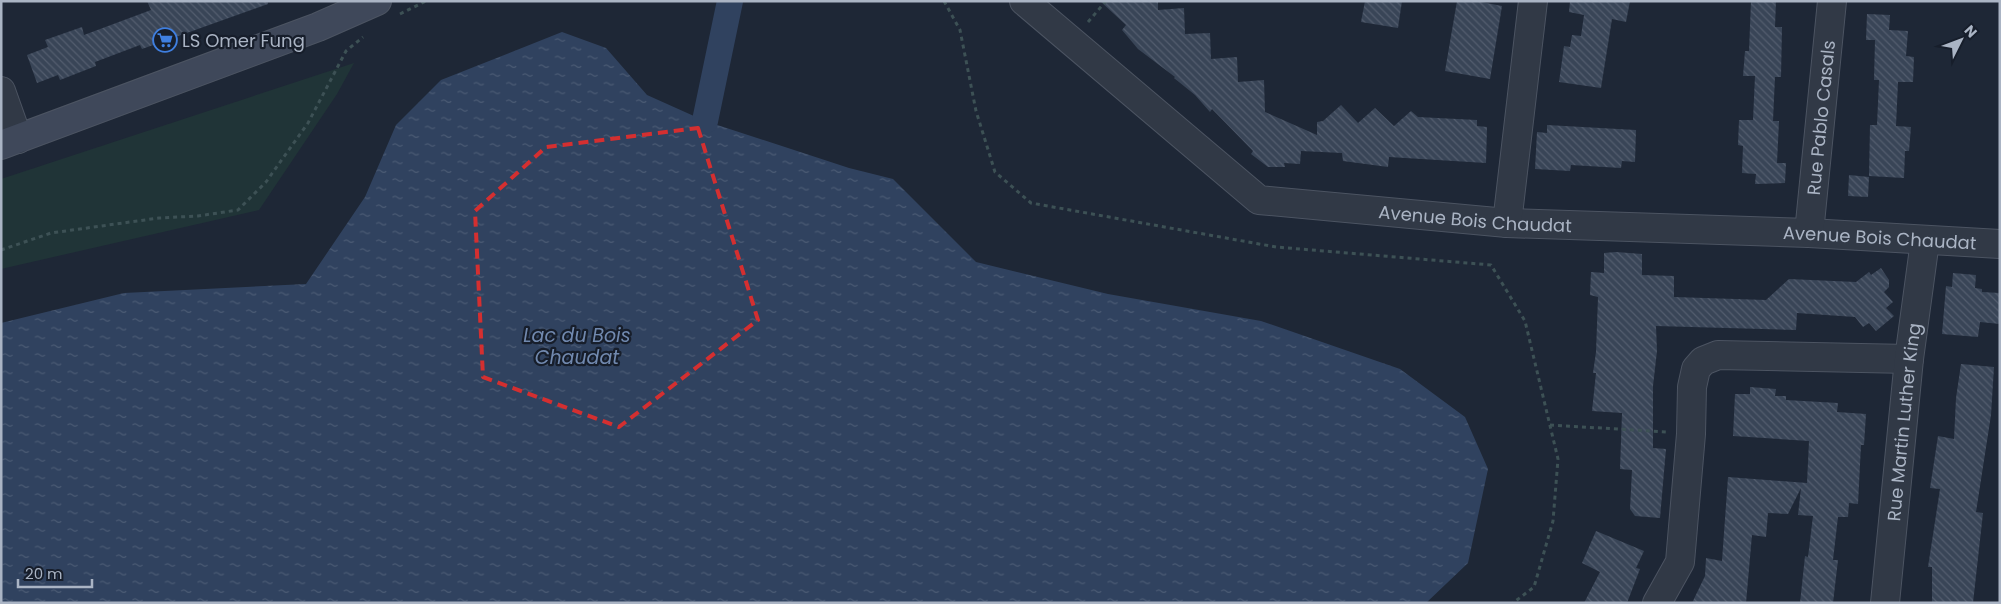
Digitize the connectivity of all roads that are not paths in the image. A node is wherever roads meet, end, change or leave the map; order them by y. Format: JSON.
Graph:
{"nodes":[{"id":1,"x":1024,"y":1,"type":"edge"},
{"id":2,"x":1533,"y":1,"type":"edge"},
{"id":3,"x":1832,"y":1,"type":"edge"},
{"id":4,"x":344,"y":8,"type":"edge"},
{"id":5,"x":385,"y":9,"type":"edge"},
{"id":6,"x":1,"y":91,"type":"edge"},
{"id":7,"x":10,"y":142,"type":"edge"},
{"id":8,"x":1506,"y":222,"type":"junction"},
{"id":9,"x":1809,"y":233,"type":"junction"},
{"id":10,"x":1925,"y":241,"type":"junction"},
{"id":11,"x":2000,"y":244,"type":"edge"},
{"id":12,"x":1909,"y":358,"type":"junction"},
{"id":13,"x":1657,"y":603,"type":"edge"},
{"id":14,"x":1885,"y":603,"type":"edge"}],
"edges":[{"from":1,"to":8,"type":"street","name":"Avenue Bois Chaudat"},
{"from":2,"to":8,"type":"street"},
{"from":3,"to":9,"type":"street","name":"Rue Pablo Casals"},
{"from":4,"to":5,"type":"street"},
{"from":4,"to":7,"type":"street"},
{"from":6,"to":7,"type":"street"},
{"from":8,"to":9,"type":"street","name":"Avenue Bois Chaudat"},
{"from":9,"to":10,"type":"street","name":"Avenue Bois Chaudat"},
{"from":10,"to":11,"type":"street","name":"Avenue Bois Chaudat"},
{"from":10,"to":12,"type":"street","name":"Rue Martin Luther King"},
{"from":12,"to":13,"type":"street"},
{"from":12,"to":14,"type":"street","name":"Rue Martin Luther King"}]}
